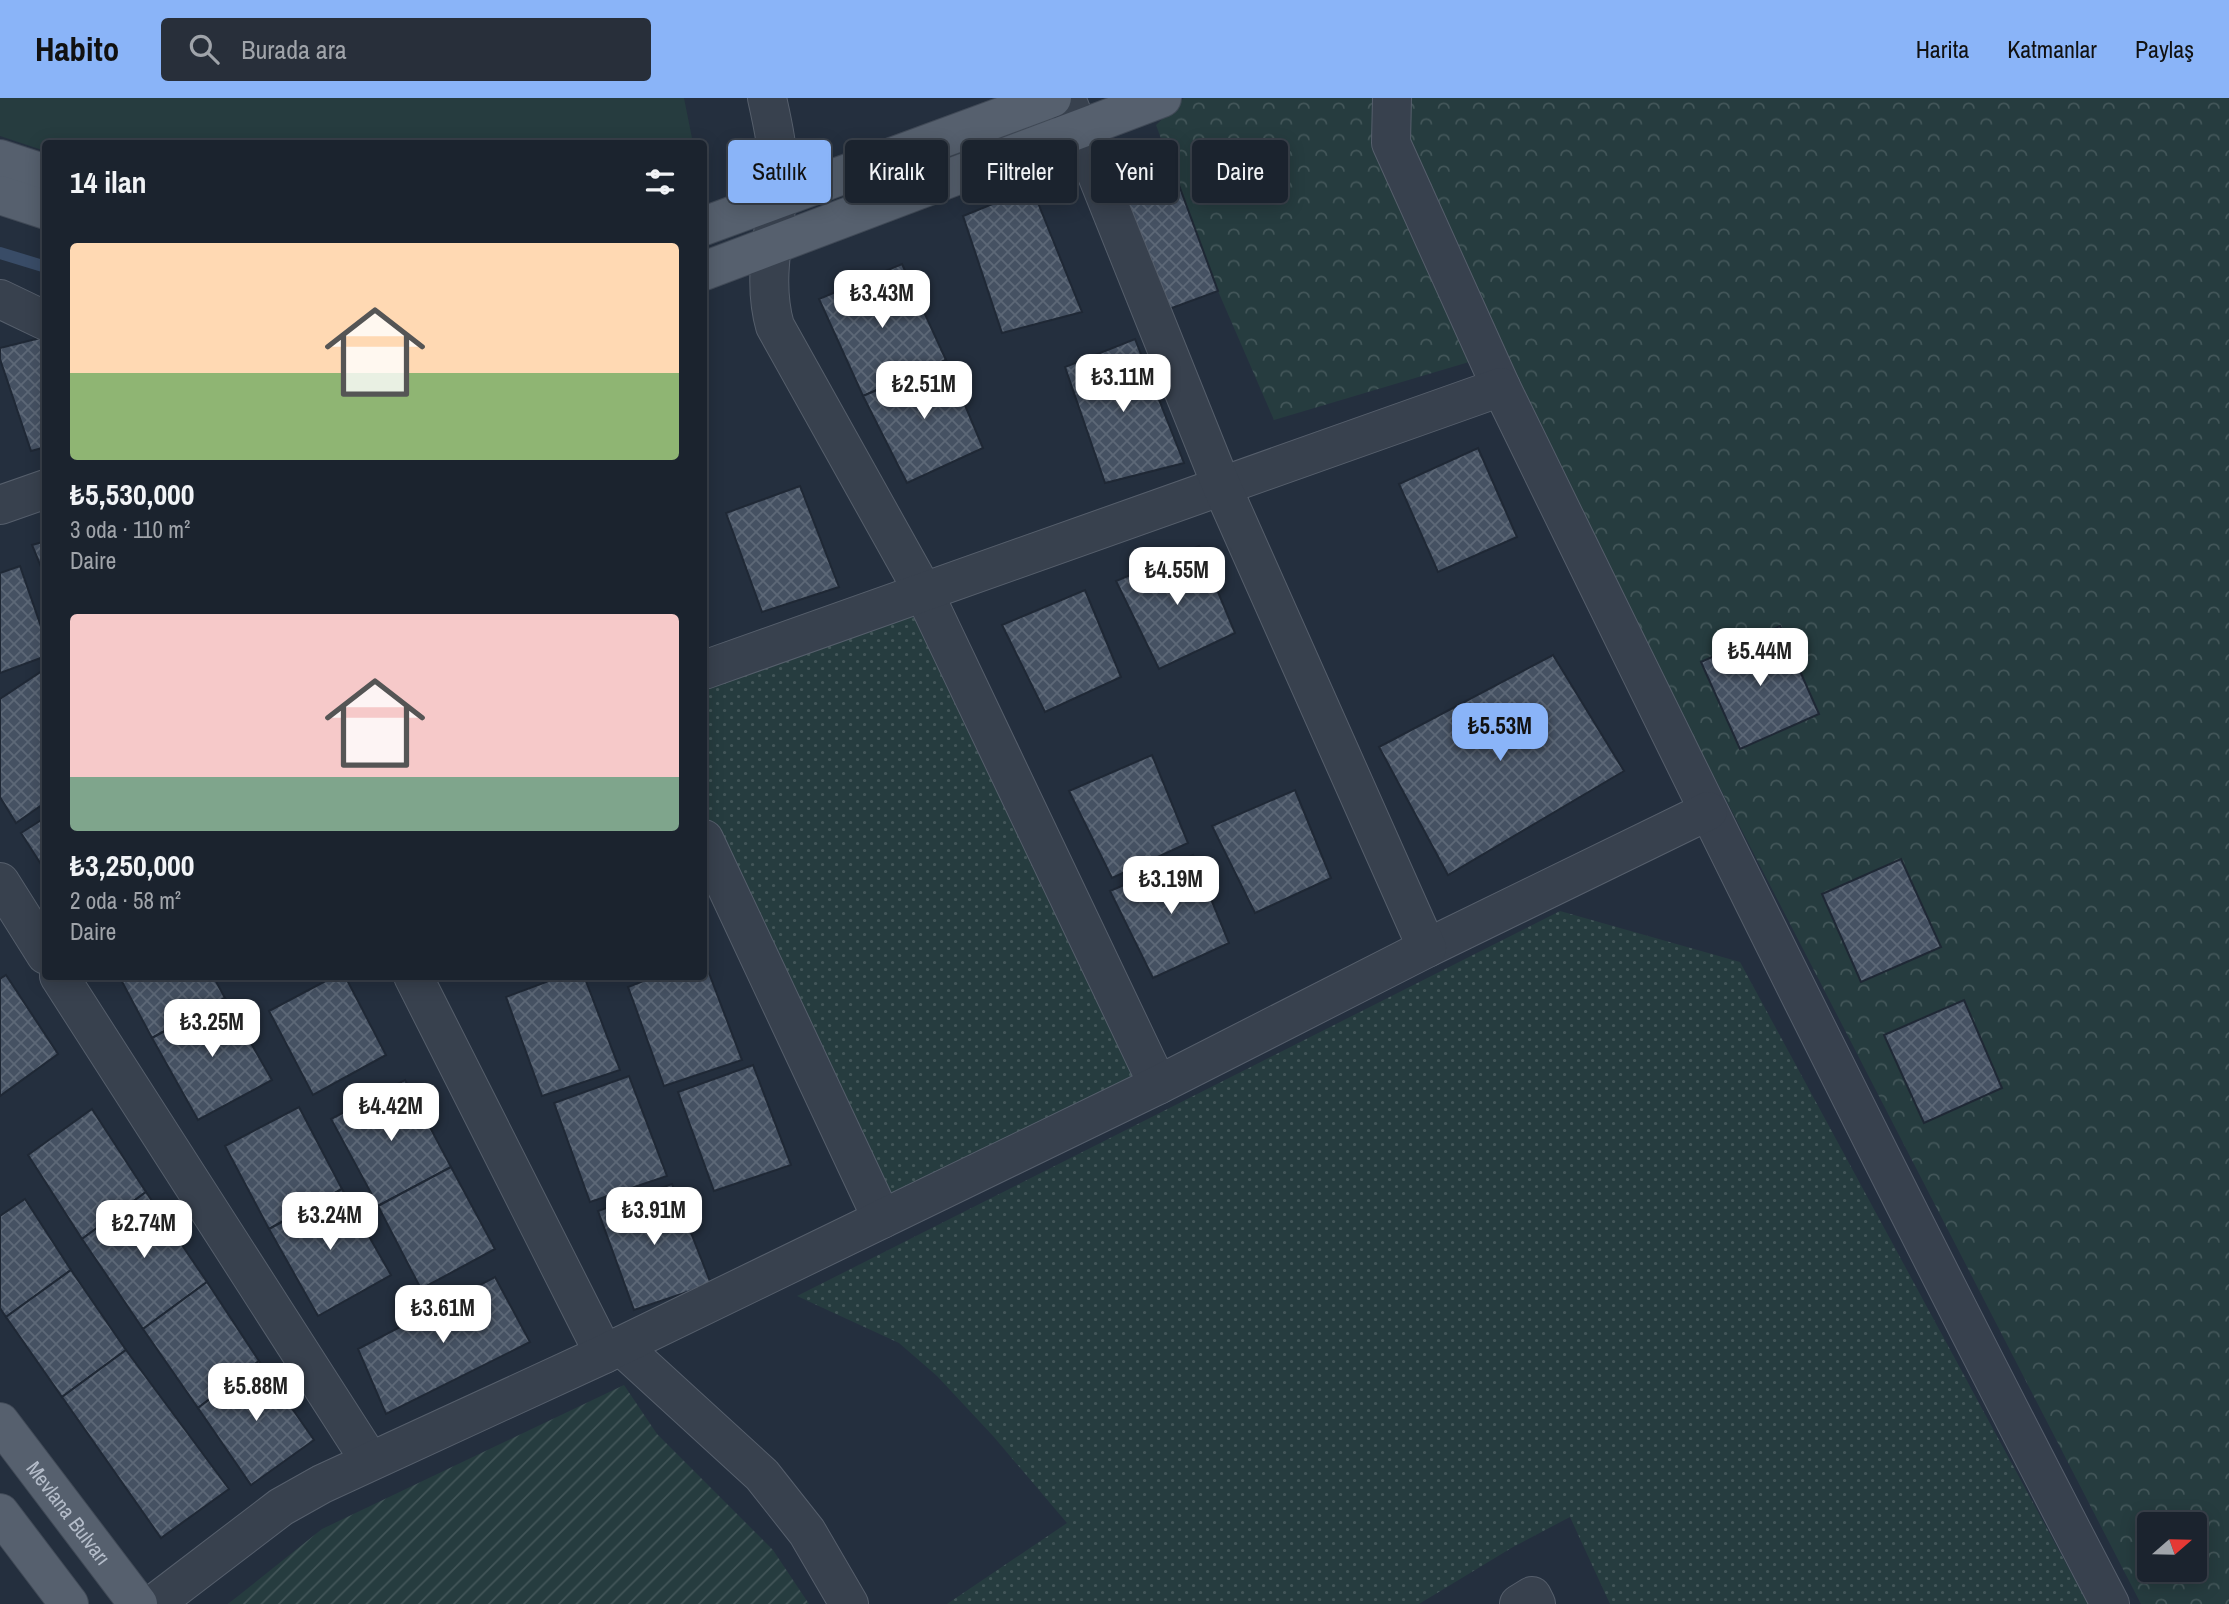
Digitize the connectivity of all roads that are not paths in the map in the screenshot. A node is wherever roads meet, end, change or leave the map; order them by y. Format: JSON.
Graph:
{"nodes":[{"id":1,"x":767,"y":98,"type":"edge"},
{"id":2,"x":1052,"y":98,"type":"edge"},
{"id":3,"x":1162,"y":98,"type":"edge"},
{"id":4,"x":1392,"y":98,"type":"edge"},
{"id":5,"x":1072,"y":114,"type":"edge"},
{"id":6,"x":775,"y":140,"type":"edge"},
{"id":7,"x":0,"y":159,"type":"edge"},
{"id":8,"x":42,"y":173,"type":"edge"},
{"id":9,"x":831,"y":179,"type":"edge"},
{"id":10,"x":0,"y":195,"type":"edge"},
{"id":11,"x":766,"y":203,"type":"edge"},
{"id":12,"x":776,"y":203,"type":"edge"},
{"id":13,"x":42,"y":210,"type":"edge"},
{"id":14,"x":707,"y":225,"type":"edge"},
{"id":15,"x":771,"y":246,"type":"junction"},
{"id":16,"x":707,"y":270,"type":"edge"},
{"id":17,"x":0,"y":299,"type":"edge"},
{"id":18,"x":42,"y":319,"type":"edge"},
{"id":19,"x":1501,"y":387,"type":"junction"},
{"id":20,"x":1222,"y":487,"type":"junction"},
{"id":21,"x":42,"y":490,"type":"edge"},
{"id":22,"x":0,"y":505,"type":"edge"},
{"id":23,"x":924,"y":593,"type":"junction"},
{"id":24,"x":707,"y":669,"type":"edge"},
{"id":25,"x":1708,"y":811,"type":"junction"},
{"id":26,"x":707,"y":845,"type":"edge"},
{"id":27,"x":0,"y":882,"type":"edge"},
{"id":28,"x":42,"y":946,"type":"edge"},
{"id":29,"x":1427,"y":948,"type":"junction"},
{"id":30,"x":64,"y":980,"type":"edge"},
{"id":31,"x":415,"y":980,"type":"edge"},
{"id":32,"x":1158,"y":1085,"type":"junction"},
{"id":33,"x":882,"y":1219,"type":"junction"},
{"id":34,"x":613,"y":1350,"type":"junction"},
{"id":35,"x":0,"y":1422,"type":"edge"},
{"id":36,"x":370,"y":1461,"type":"junction"},
{"id":37,"x":0,"y":1513,"type":"edge"},
{"id":38,"x":69,"y":1604,"type":"edge"},
{"id":39,"x":138,"y":1604,"type":"edge"},
{"id":40,"x":154,"y":1604,"type":"edge"},
{"id":41,"x":849,"y":1604,"type":"edge"},
{"id":42,"x":1519,"y":1604,"type":"edge"},
{"id":43,"x":1536,"y":1604,"type":"edge"},
{"id":44,"x":2110,"y":1604,"type":"edge"}],
"edges":[{"from":1,"to":6,"type":"street"},
{"from":2,"to":9,"type":"main road"},
{"from":3,"to":5,"type":"main road"},
{"from":4,"to":19,"type":"street"},
{"from":5,"to":15,"type":"main road"},
{"from":5,"to":20,"type":"street"},
{"from":7,"to":8,"type":"main road"},
{"from":10,"to":13,"type":"main road"},
{"from":11,"to":14,"type":"main road"},
{"from":12,"to":15,"type":"street"},
{"from":15,"to":16,"type":"main road"},
{"from":15,"to":23,"type":"street"},
{"from":17,"to":18,"type":"street"},
{"from":19,"to":20,"type":"street"},
{"from":19,"to":25,"type":"street"},
{"from":20,"to":23,"type":"street"},
{"from":20,"to":29,"type":"street"},
{"from":21,"to":22,"type":"street"},
{"from":23,"to":24,"type":"street"},
{"from":23,"to":32,"type":"street"},
{"from":25,"to":29,"type":"street"},
{"from":25,"to":44,"type":"street"},
{"from":26,"to":33,"type":"street"},
{"from":27,"to":28,"type":"street"},
{"from":29,"to":32,"type":"street"},
{"from":30,"to":36,"type":"street"},
{"from":31,"to":34,"type":"street"},
{"from":32,"to":33,"type":"street"},
{"from":33,"to":34,"type":"street"},
{"from":34,"to":36,"type":"street"},
{"from":34,"to":41,"type":"street"},
{"from":35,"to":39,"type":"main road","name":"Mevlana Bulvarı"},
{"from":36,"to":40,"type":"street"},
{"from":37,"to":38,"type":"main road"},
{"from":42,"to":43,"type":"street"}]}
